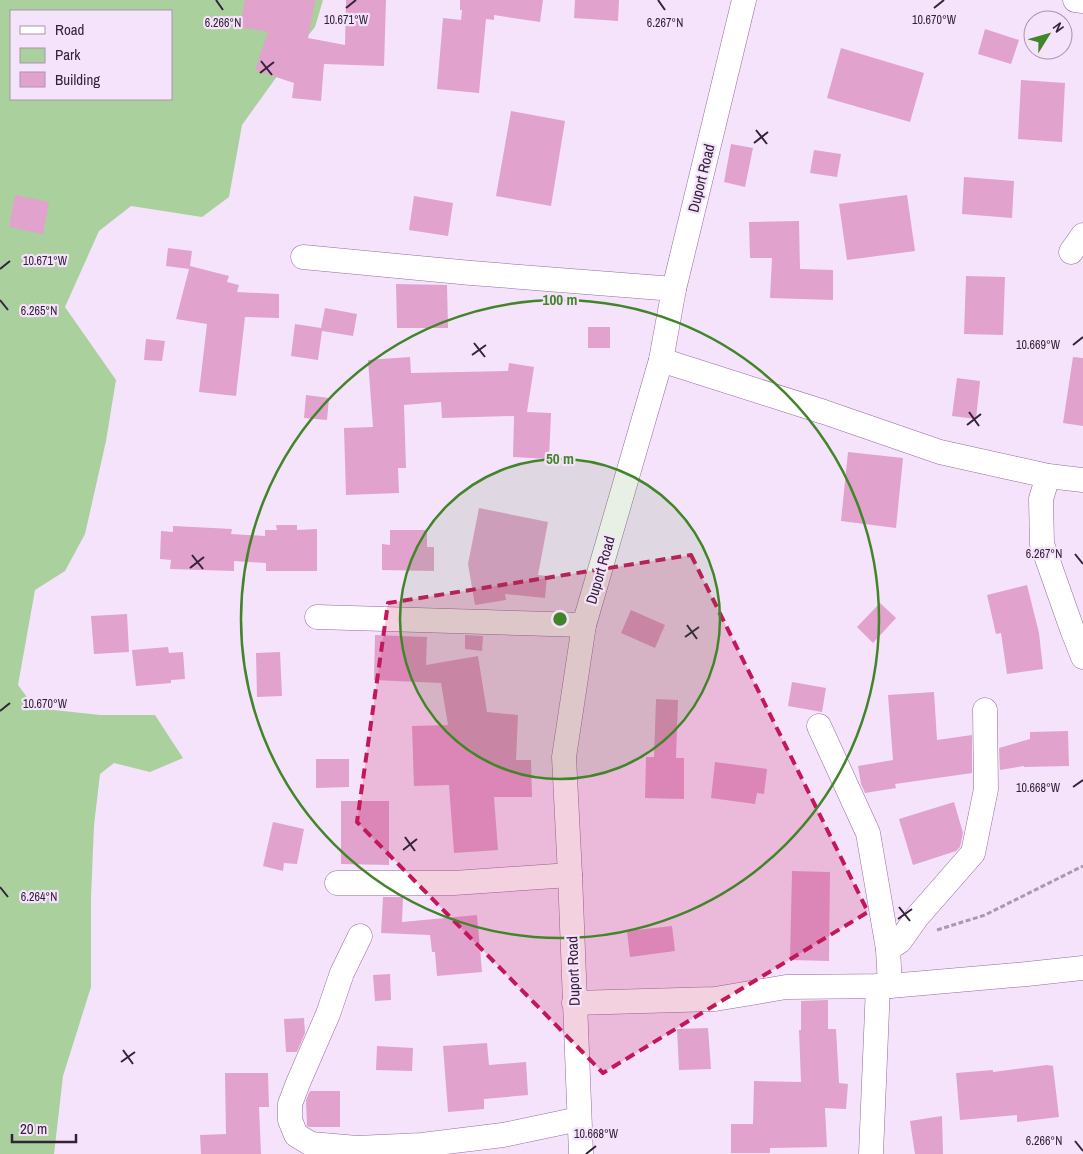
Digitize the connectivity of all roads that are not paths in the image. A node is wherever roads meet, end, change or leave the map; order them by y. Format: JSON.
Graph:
{"nodes":[{"id":1,"x":744,"y":0,"type":"edge"},
{"id":2,"x":1075,"y":0,"type":"edge"},
{"id":3,"x":1083,"y":1,"type":"edge"},
{"id":4,"x":304,"y":257,"type":"dead end"},
{"id":5,"x":674,"y":289,"type":"junction"},
{"id":6,"x":661,"y":360,"type":"junction"},
{"id":7,"x":1048,"y":476,"type":"junction"},
{"id":8,"x":1083,"y":480,"type":"edge"},
{"id":9,"x":317,"y":617,"type":"dead end"},
{"id":10,"x":584,"y":625,"type":"junction"},
{"id":11,"x":1083,"y":657,"type":"edge"},
{"id":12,"x":985,"y":710,"type":"dead end"},
{"id":13,"x":819,"y":726,"type":"dead end"},
{"id":14,"x":570,"y":875,"type":"junction"},
{"id":15,"x":337,"y":882,"type":"dead end"},
{"id":16,"x":360,"y":936,"type":"dead end"},
{"id":17,"x":894,"y":945,"type":"junction"},
{"id":18,"x":1083,"y":968,"type":"edge"},
{"id":19,"x":884,"y":986,"type":"junction"},
{"id":20,"x":574,"y":1003,"type":"junction"},
{"id":21,"x":579,"y":1118,"type":"junction"},
{"id":22,"x":581,"y":1154,"type":"edge"},
{"id":23,"x":871,"y":1154,"type":"edge"}],
"edges":[{"from":1,"to":5,"type":"street","name":"Duport Road"},
{"from":2,"to":3,"type":"street"},
{"from":4,"to":5,"type":"street"},
{"from":5,"to":6,"type":"street","name":"Duport Road"},
{"from":6,"to":7,"type":"street"},
{"from":6,"to":10,"type":"street","name":"Duport Road"},
{"from":7,"to":8,"type":"street"},
{"from":7,"to":11,"type":"street"},
{"from":9,"to":10,"type":"street"},
{"from":10,"to":14,"type":"street","name":"Duport Road"},
{"from":12,"to":17,"type":"street"},
{"from":13,"to":17,"type":"street"},
{"from":14,"to":15,"type":"street"},
{"from":14,"to":20,"type":"street","name":"Duport Road"},
{"from":16,"to":21,"type":"street"},
{"from":17,"to":19,"type":"street"},
{"from":18,"to":19,"type":"street"},
{"from":19,"to":20,"type":"street"},
{"from":19,"to":23,"type":"street"},
{"from":20,"to":21,"type":"street","name":"Duport Road"},
{"from":21,"to":22,"type":"street","name":"Duport Road"}]}
